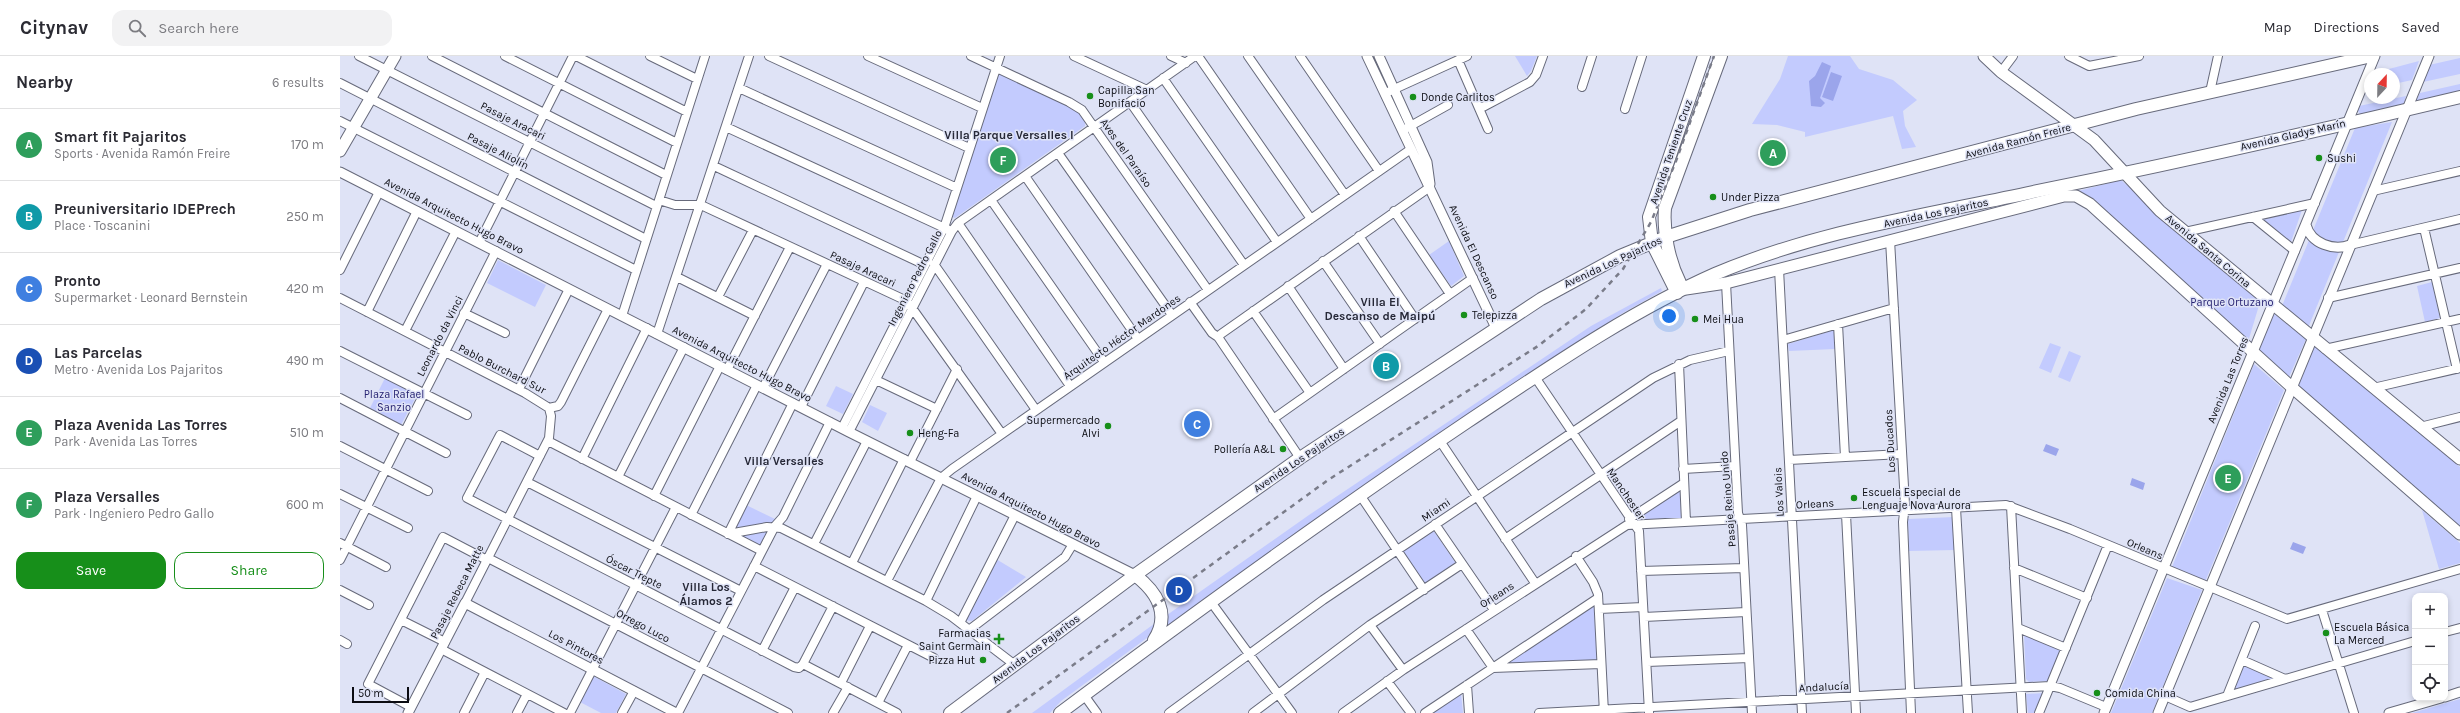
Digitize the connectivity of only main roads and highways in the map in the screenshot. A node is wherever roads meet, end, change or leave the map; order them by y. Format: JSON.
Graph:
{"nodes":[{"id":1,"x":395,"y":56,"type":"edge"},
{"id":2,"x":1704,"y":56,"type":"edge"},
{"id":3,"x":1721,"y":56,"type":"edge"},
{"id":4,"x":1984,"y":56,"type":"edge"},
{"id":5,"x":2372,"y":56,"type":"edge"},
{"id":6,"x":2460,"y":97,"type":"edge"},
{"id":7,"x":2058,"y":112,"type":"junction"},
{"id":8,"x":2076,"y":125,"type":"junction"},
{"id":9,"x":2056,"y":131,"type":"junction"},
{"id":10,"x":340,"y":151,"type":"edge"},
{"id":11,"x":2126,"y":172,"type":"junction"},
{"id":12,"x":1666,"y":237,"type":"junction"},
{"id":13,"x":1652,"y":243,"type":"junction"},
{"id":14,"x":1680,"y":291,"type":"junction"},
{"id":15,"x":2460,"y":459,"type":"edge"},
{"id":16,"x":2460,"y":534,"type":"edge"},
{"id":17,"x":1135,"y":575,"type":"junction"},
{"id":18,"x":1152,"y":645,"type":"junction"},
{"id":19,"x":950,"y":713,"type":"edge"},
{"id":20,"x":1060,"y":713,"type":"edge"}],
"edges":[{"from":1,"to":10,"type":"main road"},
{"from":2,"to":13,"type":"main road","name":"Avenida Teniente Cruz"},
{"from":3,"to":12,"type":"main road","name":"Avenida Teniente Cruz"},
{"from":4,"to":7,"type":"main road","name":"Avenida Santa Corina"},
{"from":5,"to":8,"type":"main road","name":"Avenida Ramón Freire"},
{"from":6,"to":11,"type":"main road","name":"Avenida Gladys Marín"},
{"from":7,"to":8,"type":"main road","name":"Avenida Santa Corina"},
{"from":7,"to":9,"type":"main road"},
{"from":8,"to":9,"type":"main road","name":"Avenida Ramón Freire"},
{"from":8,"to":11,"type":"main road","name":"Avenida Santa Corina"},
{"from":9,"to":12,"type":"main road","name":"Avenida Ramón Freire"},
{"from":11,"to":14,"type":"main road","name":"Avenida Los Pajaritos"},
{"from":11,"to":15,"type":"main road","name":"Avenida Santa Corina"},
{"from":12,"to":13,"type":"main road","name":"Avenida Los Pajaritos"},
{"from":12,"to":14,"type":"main road","name":"Avenida Teniente Cruz"},
{"from":13,"to":14,"type":"main road","name":"Avenida Teniente Cruz"},
{"from":13,"to":17,"type":"main road","name":"Avenida Los Pajaritos"},
{"from":14,"to":16,"type":"main road","name":"Avenida Los Pajaritos"},
{"from":14,"to":18,"type":"main road","name":"Avenida Los Pajaritos"},
{"from":17,"to":18,"type":"main road"},
{"from":17,"to":19,"type":"main road","name":"Avenida Los Pajaritos"},
{"from":18,"to":20,"type":"main road","name":"Avenida Los Pajaritos"}]}
